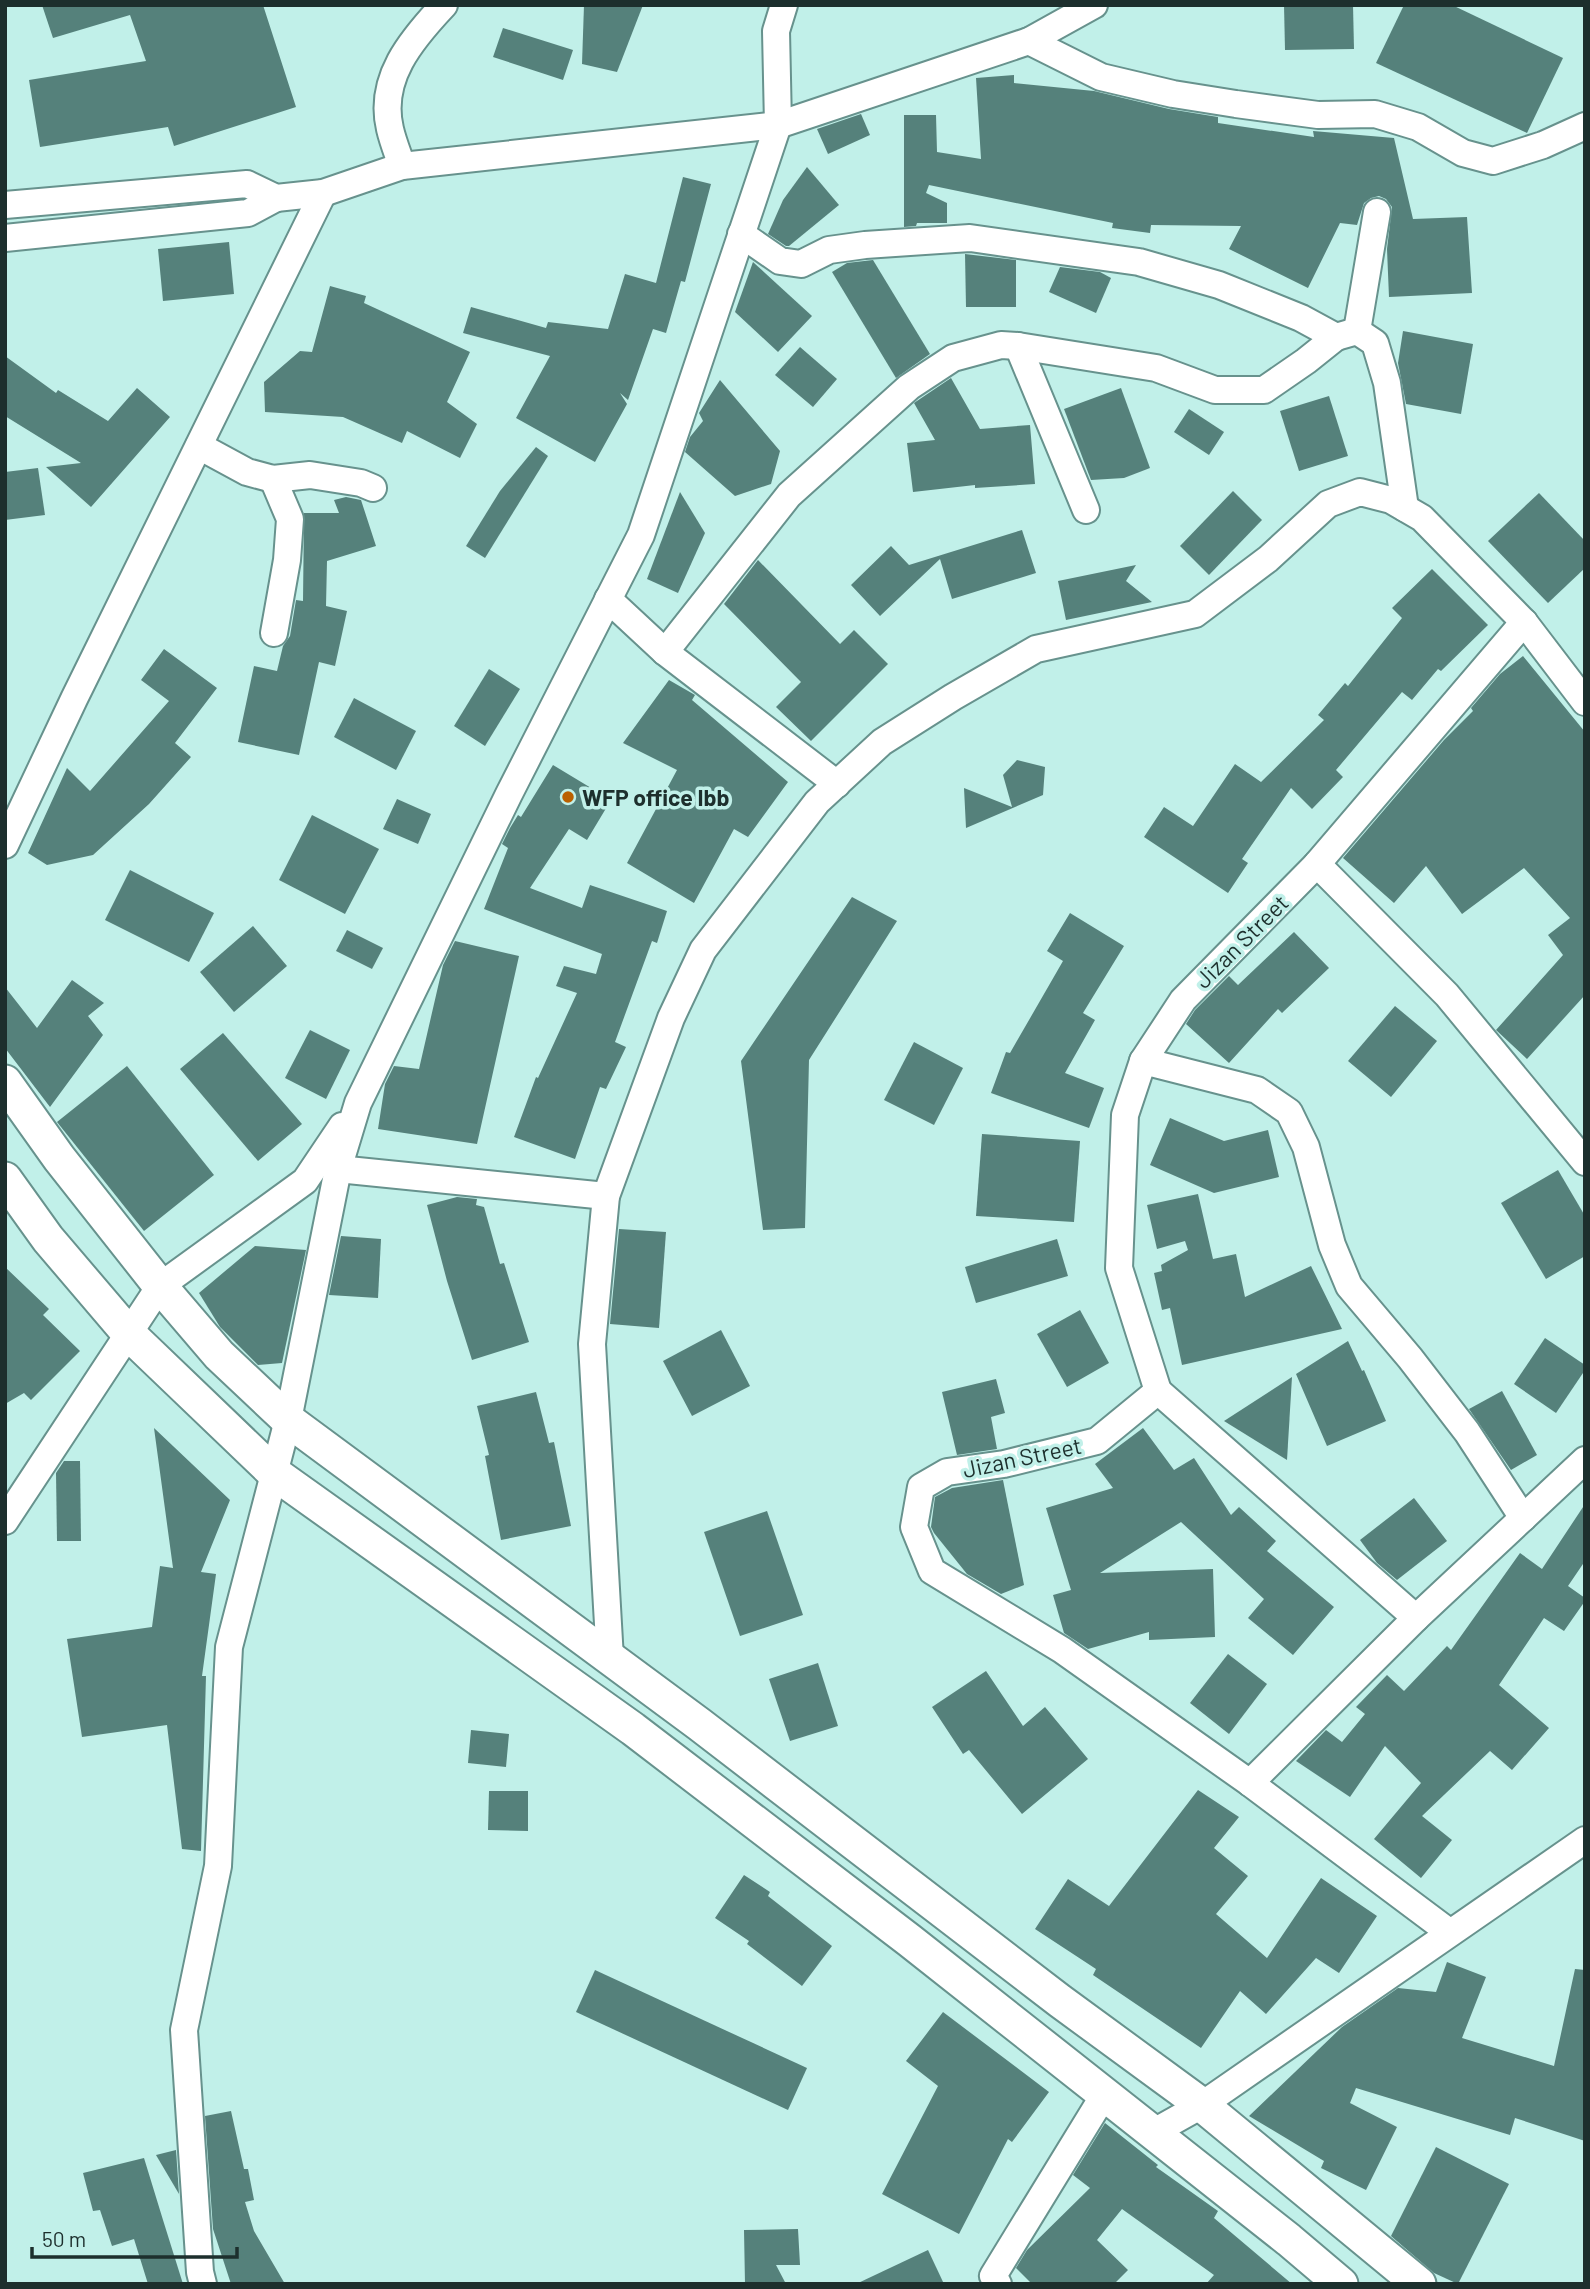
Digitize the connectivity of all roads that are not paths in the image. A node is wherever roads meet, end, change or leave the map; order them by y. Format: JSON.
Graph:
{"nodes":[{"id":1,"x":444,"y":5,"type":"edge"},
{"id":2,"x":784,"y":5,"type":"edge"},
{"id":3,"x":1094,"y":5,"type":"edge"},
{"id":4,"x":1029,"y":41,"type":"junction"},
{"id":5,"x":778,"y":125,"type":"junction"},
{"id":6,"x":1585,"y":126,"type":"edge"},
{"id":7,"x":402,"y":166,"type":"junction"},
{"id":8,"x":323,"y":193,"type":"junction"},
{"id":9,"x":276,"y":198,"type":"junction"},
{"id":10,"x":5,"y":205,"type":"edge"},
{"id":11,"x":1377,"y":212,"type":"dead end"},
{"id":12,"x":741,"y":234,"type":"junction"},
{"id":13,"x":5,"y":238,"type":"edge"},
{"id":14,"x":1346,"y":334,"type":"junction"},
{"id":15,"x":1018,"y":346,"type":"junction"},
{"id":16,"x":199,"y":446,"type":"junction"},
{"id":17,"x":273,"y":479,"type":"junction"},
{"id":18,"x":373,"y":488,"type":"dead end"},
{"id":19,"x":1405,"y":508,"type":"junction"},
{"id":20,"x":1086,"y":510,"type":"dead end"},
{"id":21,"x":608,"y":599,"type":"junction"},
{"id":22,"x":1524,"y":622,"type":"junction"},
{"id":23,"x":274,"y":633,"type":"dead end"},
{"id":24,"x":665,"y":652,"type":"junction"},
{"id":25,"x":1585,"y":702,"type":"edge"},
{"id":26,"x":837,"y":784,"type":"junction"},
{"id":27,"x":5,"y":845,"type":"edge"},
{"id":28,"x":1317,"y":864,"type":"junction"},
{"id":29,"x":1143,"y":1061,"type":"junction"},
{"id":30,"x":5,"y":1082,"type":"edge"},
{"id":31,"x":358,"y":1103,"type":"junction"},
{"id":32,"x":1585,"y":1162,"type":"edge"},
{"id":33,"x":338,"y":1169,"type":"junction"},
{"id":34,"x":5,"y":1180,"type":"edge"},
{"id":35,"x":606,"y":1196,"type":"junction"},
{"id":36,"x":160,"y":1286,"type":"junction"},
{"id":37,"x":129,"y":1334,"type":"junction"},
{"id":38,"x":1158,"y":1391,"type":"junction"},
{"id":39,"x":288,"y":1420,"type":"junction"},
{"id":40,"x":1585,"y":1460,"type":"edge"},
{"id":41,"x":274,"y":1473,"type":"junction"},
{"id":42,"x":1523,"y":1518,"type":"junction"},
{"id":43,"x":5,"y":1521,"type":"edge"},
{"id":44,"x":1416,"y":1618,"type":"junction"},
{"id":45,"x":610,"y":1659,"type":"junction"},
{"id":46,"x":1250,"y":1783,"type":"junction"},
{"id":47,"x":1585,"y":1840,"type":"edge"},
{"id":48,"x":1449,"y":1932,"type":"junction"},
{"id":49,"x":1104,"y":2095,"type":"junction"},
{"id":50,"x":1202,"y":2105,"type":"junction"},
{"id":51,"x":1152,"y":2133,"type":"junction"},
{"id":52,"x":203,"y":2284,"type":"edge"},
{"id":53,"x":998,"y":2284,"type":"edge"},
{"id":54,"x":1340,"y":2284,"type":"edge"},
{"id":55,"x":1419,"y":2284,"type":"edge"}],
"edges":[{"from":1,"to":7,"type":"street"},
{"from":2,"to":5,"type":"street"},
{"from":3,"to":4,"type":"street"},
{"from":4,"to":5,"type":"street"},
{"from":4,"to":6,"type":"street"},
{"from":5,"to":7,"type":"street"},
{"from":5,"to":12,"type":"street"},
{"from":7,"to":8,"type":"street"},
{"from":8,"to":9,"type":"street"},
{"from":8,"to":16,"type":"street"},
{"from":9,"to":10,"type":"street"},
{"from":9,"to":13,"type":"street"},
{"from":11,"to":14,"type":"street"},
{"from":12,"to":14,"type":"street"},
{"from":12,"to":21,"type":"street"},
{"from":14,"to":15,"type":"street"},
{"from":14,"to":19,"type":"street"},
{"from":15,"to":20,"type":"street"},
{"from":15,"to":24,"type":"street"},
{"from":16,"to":17,"type":"street"},
{"from":16,"to":27,"type":"street"},
{"from":17,"to":18,"type":"street"},
{"from":17,"to":23,"type":"street"},
{"from":19,"to":22,"type":"street"},
{"from":19,"to":26,"type":"street"},
{"from":21,"to":24,"type":"street"},
{"from":21,"to":31,"type":"street"},
{"from":22,"to":25,"type":"street"},
{"from":22,"to":28,"type":"street","name":"Jizan Street"},
{"from":24,"to":26,"type":"street"},
{"from":26,"to":35,"type":"street"},
{"from":28,"to":29,"type":"street","name":"Jizan Street"},
{"from":28,"to":32,"type":"street"},
{"from":29,"to":38,"type":"street","name":"Jizan Street"},
{"from":29,"to":42,"type":"street"},
{"from":30,"to":36,"type":"street"},
{"from":31,"to":33,"type":"street"},
{"from":31,"to":36,"type":"street"},
{"from":33,"to":35,"type":"street"},
{"from":33,"to":39,"type":"street"},
{"from":34,"to":37,"type":"street"},
{"from":35,"to":45,"type":"street"},
{"from":36,"to":37,"type":"street"},
{"from":36,"to":39,"type":"street"},
{"from":37,"to":41,"type":"street"},
{"from":37,"to":43,"type":"street"},
{"from":38,"to":44,"type":"street"},
{"from":38,"to":46,"type":"street","name":"Jizan Street"},
{"from":39,"to":41,"type":"street"},
{"from":39,"to":45,"type":"street"},
{"from":40,"to":42,"type":"street"},
{"from":41,"to":49,"type":"street"},
{"from":41,"to":52,"type":"street"},
{"from":42,"to":44,"type":"street"},
{"from":44,"to":46,"type":"street"},
{"from":45,"to":50,"type":"street"},
{"from":46,"to":48,"type":"street","name":"Jizan Street"},
{"from":47,"to":48,"type":"street"},
{"from":48,"to":50,"type":"street"},
{"from":49,"to":51,"type":"street"},
{"from":49,"to":53,"type":"street"},
{"from":50,"to":51,"type":"street"},
{"from":50,"to":55,"type":"street"},
{"from":51,"to":54,"type":"street"}]}
